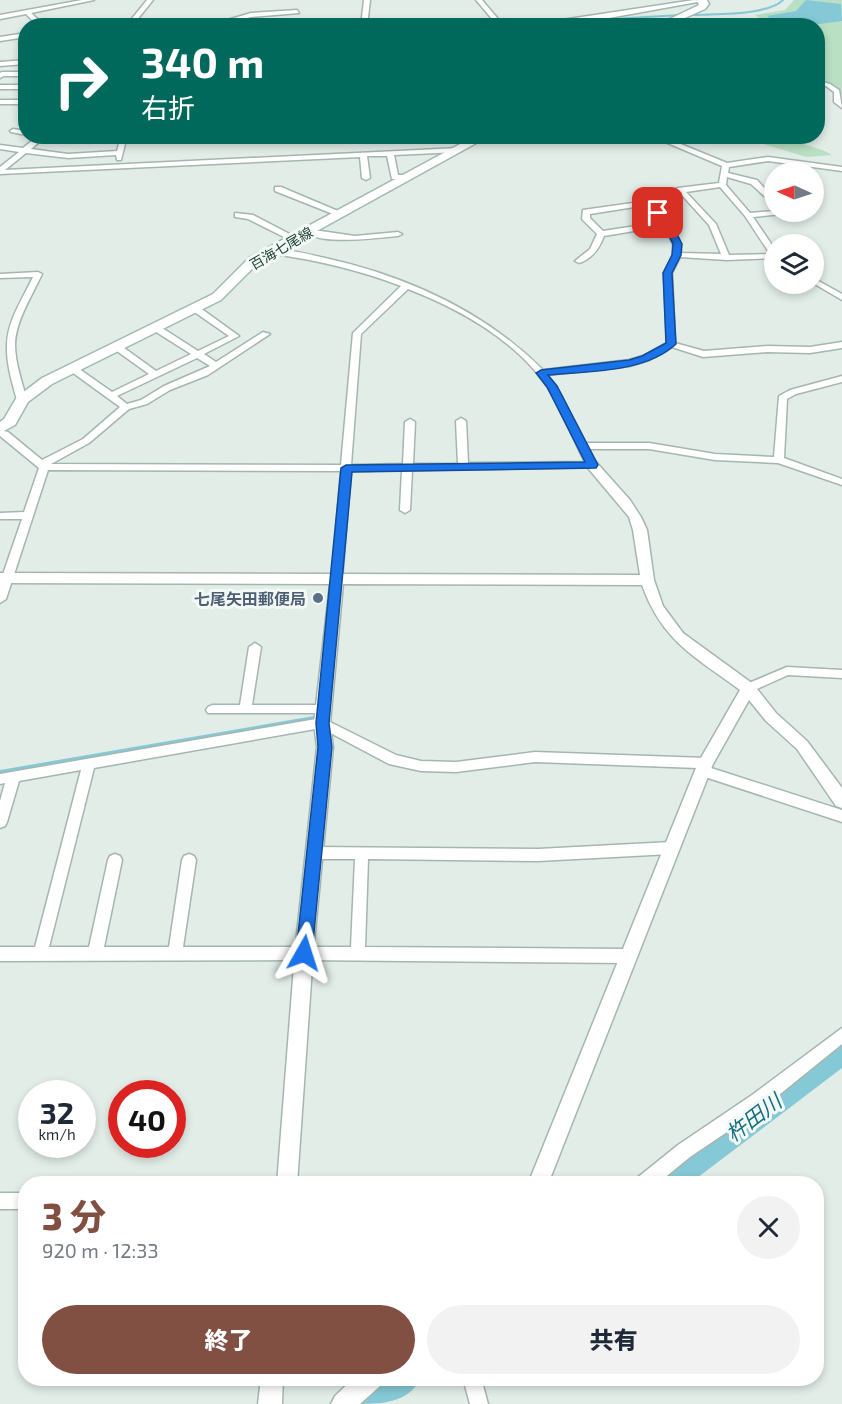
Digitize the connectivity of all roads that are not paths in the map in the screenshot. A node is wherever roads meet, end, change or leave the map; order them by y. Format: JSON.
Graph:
{"nodes":[{"id":1,"x":91,"y":0,"type":"edge"},
{"id":2,"x":150,"y":0,"type":"edge"},
{"id":3,"x":367,"y":0,"type":"edge"},
{"id":4,"x":479,"y":0,"type":"edge"},
{"id":5,"x":702,"y":0,"type":"edge"},
{"id":6,"x":297,"y":12,"type":"dead end"},
{"id":7,"x":28,"y":13,"type":"junction"},
{"id":8,"x":0,"y":17,"type":"edge"},
{"id":9,"x":33,"y":18,"type":"edge"},
{"id":10,"x":135,"y":18,"type":"edge"},
{"id":11,"x":240,"y":18,"type":"edge"},
{"id":12,"x":365,"y":18,"type":"edge"},
{"id":13,"x":494,"y":18,"type":"edge"},
{"id":14,"x":592,"y":18,"type":"edge"},
{"id":15,"x":678,"y":18,"type":"edge"},
{"id":16,"x":8,"y":29,"type":"dead end"},
{"id":17,"x":16,"y":36,"type":"joint"},
{"id":18,"x":0,"y":41,"type":"edge"},
{"id":19,"x":18,"y":41,"type":"edge"},
{"id":20,"x":18,"y":63,"type":"edge"},
{"id":21,"x":0,"y":64,"type":"edge"},
{"id":22,"x":18,"y":74,"type":"edge"},
{"id":23,"x":0,"y":76,"type":"edge"},
{"id":24,"x":825,"y":84,"type":"edge"},
{"id":25,"x":0,"y":87,"type":"edge"},
{"id":26,"x":18,"y":87,"type":"edge"},
{"id":27,"x":0,"y":102,"type":"edge"},
{"id":28,"x":11,"y":102,"type":"junction"},
{"id":29,"x":18,"y":102,"type":"edge"},
{"id":30,"x":842,"y":106,"type":"edge"},
{"id":31,"x":5,"y":108,"type":"dead end"},
{"id":32,"x":13,"y":131,"type":"dead end"},
{"id":33,"x":18,"y":132,"type":"edge"},
{"id":34,"x":33,"y":144,"type":"edge"},
{"id":35,"x":122,"y":144,"type":"edge"},
{"id":36,"x":470,"y":144,"type":"edge"},
{"id":37,"x":674,"y":144,"type":"edge"},
{"id":38,"x":0,"y":147,"type":"edge"},
{"id":39,"x":459,"y":150,"type":"junction"},
{"id":40,"x":24,"y":151,"type":"junction"},
{"id":41,"x":120,"y":153,"type":"junction"},
{"id":42,"x":390,"y":153,"type":"junction"},
{"id":43,"x":363,"y":154,"type":"junction"},
{"id":44,"x":726,"y":165,"type":"junction"},
{"id":45,"x":117,"y":166,"type":"junction"},
{"id":46,"x":1,"y":168,"type":"edge"},
{"id":47,"x":842,"y":169,"type":"edge"},
{"id":48,"x":724,"y":174,"type":"junction"},
{"id":49,"x":366,"y":177,"type":"dead end"},
{"id":50,"x":410,"y":177,"type":"junction"},
{"id":51,"x":722,"y":185,"type":"junction"},
{"id":52,"x":278,"y":189,"type":"dead end"},
{"id":53,"x":681,"y":190,"type":"junction"},
{"id":54,"x":764,"y":192,"type":"edge"},
{"id":55,"x":649,"y":203,"type":"junction"},
{"id":56,"x":341,"y":214,"type":"junction"},
{"id":57,"x":764,"y":214,"type":"edge"},
{"id":58,"x":238,"y":215,"type":"dead end"},
{"id":59,"x":748,"y":215,"type":"junction"},
{"id":60,"x":667,"y":223,"type":"junction"},
{"id":61,"x":310,"y":231,"type":"junction"},
{"id":62,"x":398,"y":234,"type":"dead end"},
{"id":63,"x":602,"y":234,"type":"junction"},
{"id":64,"x":295,"y":239,"type":"junction"},
{"id":65,"x":764,"y":240,"type":"edge"},
{"id":66,"x":273,"y":252,"type":"junction"},
{"id":67,"x":676,"y":255,"type":"junction"},
{"id":68,"x":764,"y":256,"type":"edge"},
{"id":69,"x":727,"y":258,"type":"junction"},
{"id":70,"x":579,"y":261,"type":"dead end"},
{"id":71,"x":0,"y":276,"type":"edge"},
{"id":72,"x":406,"y":286,"type":"junction"},
{"id":73,"x":824,"y":287,"type":"edge"},
{"id":74,"x":842,"y":298,"type":"edge"},
{"id":75,"x":196,"y":309,"type":"junction"},
{"id":76,"x":156,"y":328,"type":"junction"},
{"id":77,"x":266,"y":334,"type":"dead end"},
{"id":78,"x":671,"y":344,"type":"junction"},
{"id":79,"x":842,"y":345,"type":"edge"},
{"id":80,"x":117,"y":347,"type":"junction"},
{"id":81,"x":197,"y":354,"type":"junction"},
{"id":82,"x":216,"y":366,"type":"junction"},
{"id":83,"x":72,"y":368,"type":"junction"},
{"id":84,"x":541,"y":373,"type":"junction"},
{"id":85,"x":155,"y":374,"type":"junction"},
{"id":86,"x":842,"y":379,"type":"edge"},
{"id":87,"x":111,"y":396,"type":"junction"},
{"id":88,"x":22,"y":400,"type":"junction"},
{"id":89,"x":126,"y":407,"type":"junction"},
{"id":90,"x":461,"y":421,"type":"dead end"},
{"id":91,"x":410,"y":422,"type":"dead end"},
{"id":92,"x":0,"y":431,"type":"edge"},
{"id":93,"x":581,"y":446,"type":"junction"},
{"id":94,"x":779,"y":460,"type":"junction"},
{"id":95,"x":592,"y":465,"type":"junction"},
{"id":96,"x":43,"y":466,"type":"junction"},
{"id":97,"x":463,"y":466,"type":"junction"},
{"id":98,"x":406,"y":467,"type":"junction"},
{"id":99,"x":346,"y":468,"type":"junction"},
{"id":100,"x":842,"y":482,"type":"edge"},
{"id":101,"x":405,"y":510,"type":"dead end"},
{"id":102,"x":28,"y":515,"type":"junction"},
{"id":103,"x":0,"y":516,"type":"edge"},
{"id":104,"x":4,"y":577,"type":"edge"},
{"id":105,"x":337,"y":579,"type":"junction"},
{"id":106,"x":647,"y":580,"type":"junction"},
{"id":107,"x":0,"y":599,"type":"edge"},
{"id":108,"x":255,"y":647,"type":"dead end"},
{"id":109,"x":842,"y":674,"type":"edge"},
{"id":110,"x":748,"y":688,"type":"junction"},
{"id":111,"x":212,"y":710,"type":"dead end"},
{"id":112,"x":245,"y":710,"type":"junction"},
{"id":113,"x":323,"y":716,"type":"junction"},
{"id":114,"x":90,"y":763,"type":"junction"},
{"id":115,"x":704,"y":767,"type":"junction"},
{"id":116,"x":14,"y":776,"type":"junction"},
{"id":117,"x":0,"y":779,"type":"edge"},
{"id":118,"x":842,"y":801,"type":"edge"},
{"id":119,"x":842,"y":816,"type":"edge"},
{"id":120,"x":0,"y":822,"type":"edge"},
{"id":121,"x":671,"y":848,"type":"junction"},
{"id":122,"x":314,"y":853,"type":"junction"},
{"id":123,"x":362,"y":853,"type":"junction"},
{"id":124,"x":115,"y":860,"type":"dead end"},
{"id":125,"x":189,"y":860,"type":"dead end"},
{"id":126,"x":304,"y":953,"type":"junction"},
{"id":127,"x":0,"y":954,"type":"edge"},
{"id":128,"x":40,"y":954,"type":"junction"},
{"id":129,"x":95,"y":954,"type":"junction"},
{"id":130,"x":175,"y":954,"type":"junction"},
{"id":131,"x":358,"y":954,"type":"junction"},
{"id":132,"x":628,"y":956,"type":"junction"},
{"id":133,"x":842,"y":1035,"type":"edge"},
{"id":134,"x":288,"y":1176,"type":"edge"},
{"id":135,"x":541,"y":1176,"type":"edge"},
{"id":136,"x":652,"y":1176,"type":"edge"},
{"id":137,"x":0,"y":1201,"type":"edge"},
{"id":138,"x":18,"y":1201,"type":"edge"},
{"id":139,"x":271,"y":1386,"type":"edge"},
{"id":140,"x":363,"y":1386,"type":"edge"},
{"id":141,"x":474,"y":1386,"type":"edge"},
{"id":142,"x":270,"y":1404,"type":"edge"},
{"id":143,"x":343,"y":1404,"type":"edge"},
{"id":144,"x":479,"y":1404,"type":"edge"}],
"edges":[{"from":1,"to":7,"type":"street"},
{"from":2,"to":10,"type":"street"},
{"from":3,"to":12,"type":"street"},
{"from":4,"to":13,"type":"street"},
{"from":5,"to":14,"type":"street"},
{"from":5,"to":15,"type":"main road"},
{"from":6,"to":11,"type":"street"},
{"from":7,"to":8,"type":"street"},
{"from":7,"to":9,"type":"street"},
{"from":16,"to":17,"type":"street"},
{"from":17,"to":18,"type":"street"},
{"from":18,"to":19,"type":"street"},
{"from":20,"to":21,"type":"street"},
{"from":22,"to":23,"type":"street"},
{"from":24,"to":30,"type":"street"},
{"from":25,"to":26,"type":"street"},
{"from":27,"to":28,"type":"street"},
{"from":28,"to":29,"type":"street"},
{"from":28,"to":31,"type":"street"},
{"from":32,"to":33,"type":"street"},
{"from":34,"to":40,"type":"street"},
{"from":35,"to":41,"type":"street"},
{"from":36,"to":39,"type":"main road","name":"百海七尾線"},
{"from":37,"to":44,"type":"street"},
{"from":38,"to":40,"type":"street"},
{"from":39,"to":42,"type":"street"},
{"from":39,"to":50,"type":"main road","name":"百海七尾線"},
{"from":40,"to":41,"type":"street"},
{"from":40,"to":46,"type":"street"},
{"from":41,"to":45,"type":"street"},
{"from":42,"to":43,"type":"street"},
{"from":42,"to":50,"type":"street"},
{"from":43,"to":45,"type":"street"},
{"from":43,"to":49,"type":"street"},
{"from":44,"to":47,"type":"street"},
{"from":44,"to":48,"type":"street"},
{"from":45,"to":46,"type":"street"},
{"from":48,"to":51,"type":"street"},
{"from":48,"to":54,"type":"street"},
{"from":50,"to":56,"type":"main road","name":"百海七尾線"},
{"from":51,"to":53,"type":"street"},
{"from":51,"to":59,"type":"street"},
{"from":52,"to":56,"type":"street"},
{"from":53,"to":55,"type":"street"},
{"from":53,"to":69,"type":"street"},
{"from":55,"to":60,"type":"street"},
{"from":55,"to":63,"type":"street"},
{"from":56,"to":61,"type":"main road","name":"百海七尾線"},
{"from":57,"to":59,"type":"street"},
{"from":58,"to":64,"type":"street"},
{"from":59,"to":65,"type":"street"},
{"from":60,"to":63,"type":"street"},
{"from":60,"to":67,"type":"street"},
{"from":61,"to":62,"type":"street"},
{"from":61,"to":64,"type":"main road","name":"百海七尾線"},
{"from":63,"to":70,"type":"street"},
{"from":64,"to":66,"type":"main road","name":"百海七尾線"},
{"from":66,"to":72,"type":"street"},
{"from":66,"to":75,"type":"main road","name":"百海七尾線"},
{"from":67,"to":69,"type":"street"},
{"from":67,"to":78,"type":"street"},
{"from":68,"to":69,"type":"street"},
{"from":71,"to":88,"type":"street"},
{"from":72,"to":84,"type":"street"},
{"from":72,"to":99,"type":"street"},
{"from":73,"to":74,"type":"street"},
{"from":75,"to":76,"type":"main road","name":"百海七尾線"},
{"from":75,"to":81,"type":"street"},
{"from":76,"to":80,"type":"main road","name":"百海七尾線"},
{"from":76,"to":81,"type":"street"},
{"from":77,"to":82,"type":"street"},
{"from":78,"to":79,"type":"street"},
{"from":78,"to":84,"type":"street"},
{"from":80,"to":83,"type":"main road","name":"百海七尾線"},
{"from":80,"to":85,"type":"street"},
{"from":81,"to":82,"type":"street"},
{"from":81,"to":85,"type":"street"},
{"from":82,"to":89,"type":"street"},
{"from":83,"to":87,"type":"street"},
{"from":83,"to":88,"type":"main road","name":"百海七尾線"},
{"from":84,"to":93,"type":"street"},
{"from":85,"to":87,"type":"street"},
{"from":86,"to":94,"type":"street"},
{"from":87,"to":89,"type":"street"},
{"from":88,"to":92,"type":"main road","name":"百海七尾線"},
{"from":89,"to":96,"type":"street"},
{"from":90,"to":97,"type":"street"},
{"from":91,"to":98,"type":"street"},
{"from":92,"to":96,"type":"street"},
{"from":93,"to":94,"type":"street"},
{"from":93,"to":95,"type":"street"},
{"from":94,"to":100,"type":"street"},
{"from":95,"to":97,"type":"street"},
{"from":95,"to":106,"type":"street"},
{"from":96,"to":99,"type":"street"},
{"from":96,"to":102,"type":"street"},
{"from":97,"to":98,"type":"street"},
{"from":98,"to":99,"type":"street"},
{"from":98,"to":101,"type":"street"},
{"from":99,"to":105,"type":"street"},
{"from":102,"to":103,"type":"street"},
{"from":102,"to":104,"type":"street"},
{"from":104,"to":105,"type":"street"},
{"from":104,"to":107,"type":"street"},
{"from":105,"to":106,"type":"street"},
{"from":105,"to":113,"type":"street"},
{"from":106,"to":110,"type":"street"},
{"from":108,"to":112,"type":"street"},
{"from":109,"to":110,"type":"street"},
{"from":110,"to":115,"type":"street"},
{"from":110,"to":118,"type":"street"},
{"from":111,"to":112,"type":"street"},
{"from":112,"to":113,"type":"street"},
{"from":113,"to":114,"type":"street"},
{"from":113,"to":115,"type":"street"},
{"from":113,"to":122,"type":"street"},
{"from":114,"to":116,"type":"street"},
{"from":114,"to":128,"type":"street"},
{"from":115,"to":119,"type":"street"},
{"from":115,"to":121,"type":"street"},
{"from":116,"to":117,"type":"street"},
{"from":116,"to":120,"type":"street"},
{"from":121,"to":123,"type":"street"},
{"from":121,"to":132,"type":"street"},
{"from":122,"to":123,"type":"street"},
{"from":122,"to":126,"type":"street"},
{"from":123,"to":131,"type":"street"},
{"from":124,"to":129,"type":"street"},
{"from":125,"to":130,"type":"street"},
{"from":126,"to":130,"type":"street"},
{"from":126,"to":131,"type":"street"},
{"from":126,"to":134,"type":"street"},
{"from":127,"to":128,"type":"street"},
{"from":128,"to":129,"type":"street"},
{"from":129,"to":130,"type":"street"},
{"from":131,"to":132,"type":"street"},
{"from":132,"to":135,"type":"street"},
{"from":133,"to":136,"type":"street"},
{"from":137,"to":138,"type":"street"},
{"from":139,"to":142,"type":"street"},
{"from":140,"to":143,"type":"street"},
{"from":141,"to":144,"type":"street"}]}
